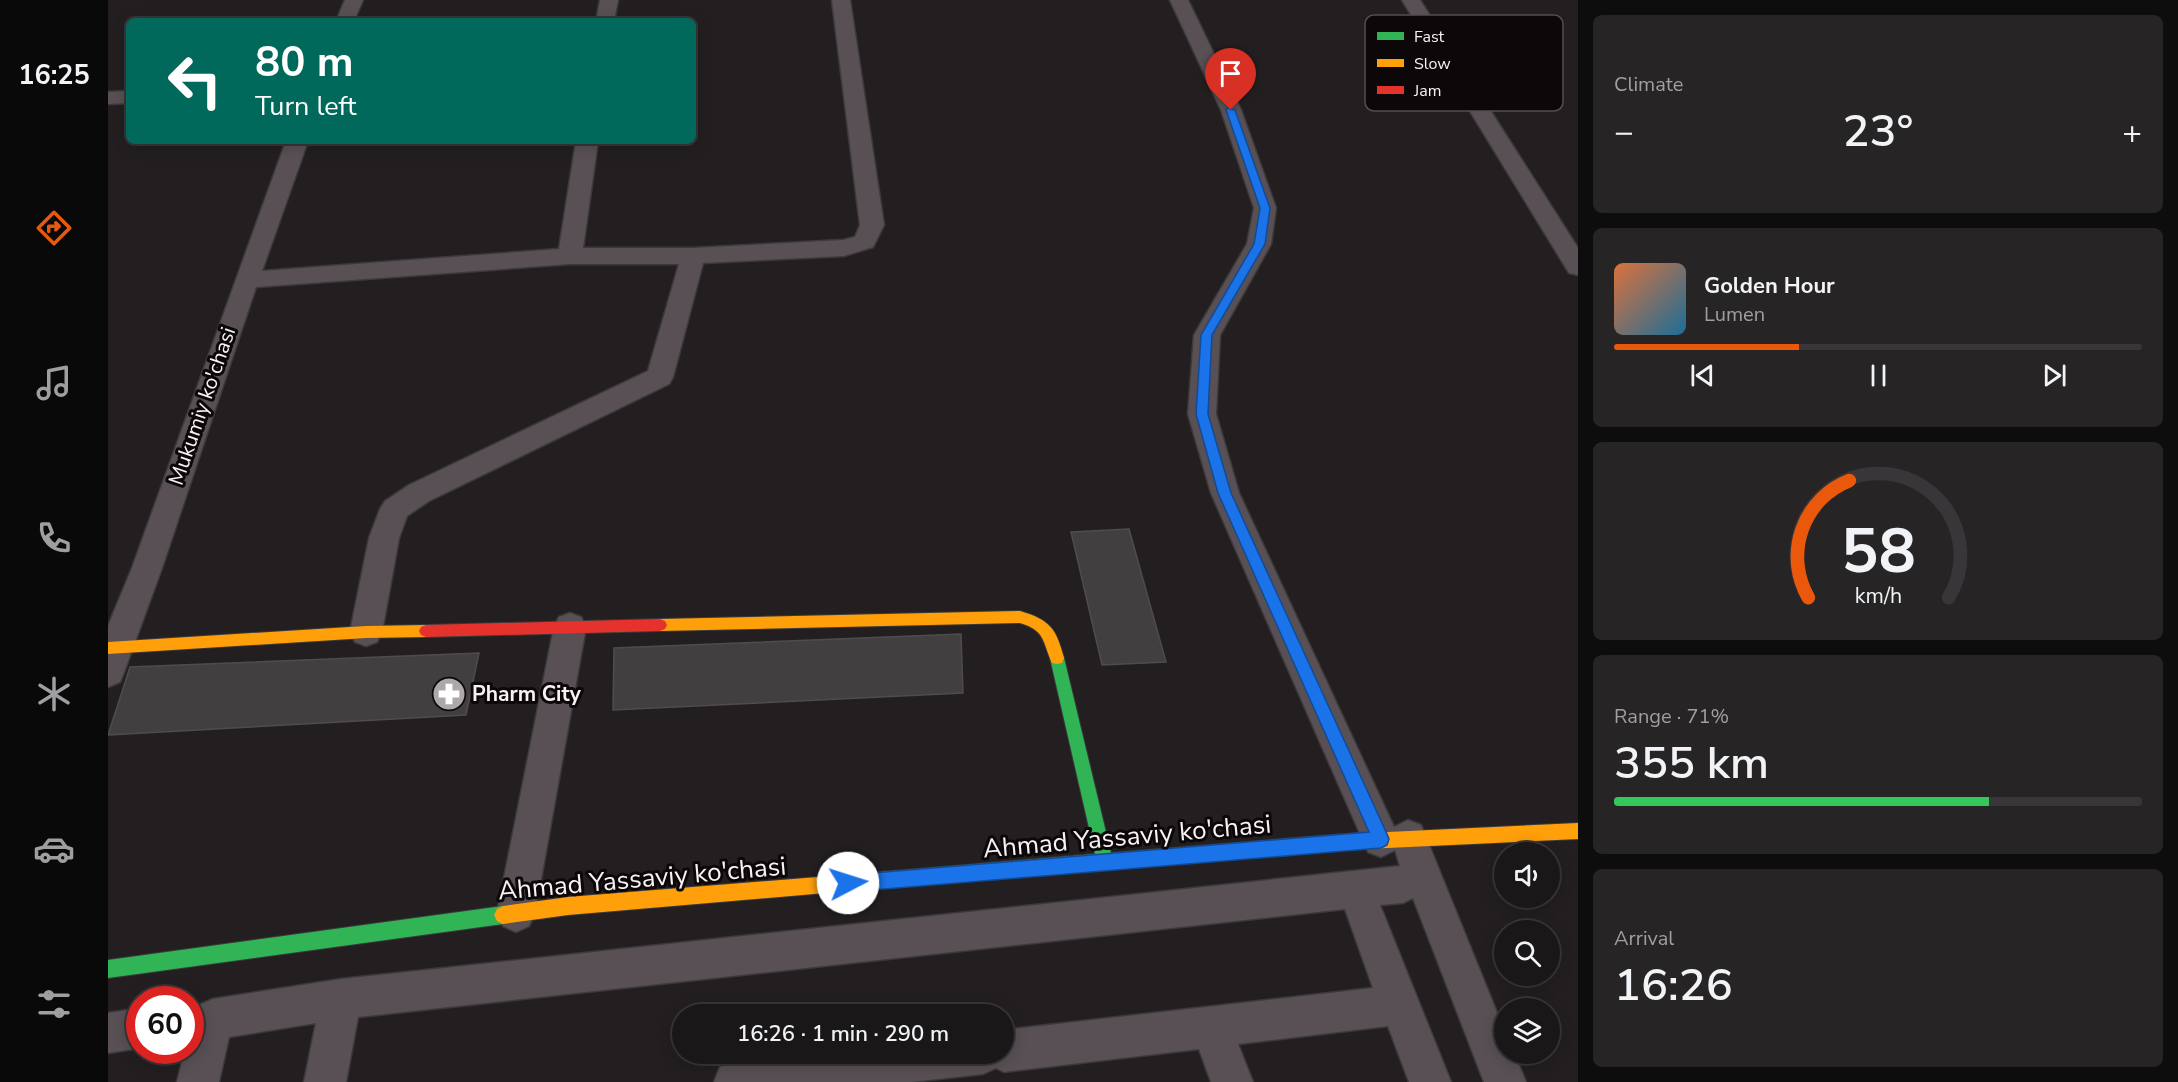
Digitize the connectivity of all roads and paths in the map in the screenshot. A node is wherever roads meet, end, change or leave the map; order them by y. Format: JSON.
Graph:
{"nodes":[{"id":1,"x":354,"y":0,"type":"edge"},
{"id":2,"x":609,"y":0,"type":"edge"},
{"id":3,"x":841,"y":0,"type":"edge"},
{"id":4,"x":1179,"y":0,"type":"edge"},
{"id":5,"x":1411,"y":0,"type":"edge"},
{"id":6,"x":1420,"y":15,"type":"edge"},
{"id":7,"x":346,"y":18,"type":"edge"},
{"id":8,"x":606,"y":18,"type":"edge"},
{"id":9,"x":126,"y":97,"type":"edge"},
{"id":10,"x":108,"y":98,"type":"edge"},
{"id":11,"x":1480,"y":111,"type":"edge"},
{"id":12,"x":296,"y":144,"type":"edge"},
{"id":13,"x":587,"y":144,"type":"edge"},
{"id":14,"x":570,"y":256,"type":"junction"},
{"id":15,"x":693,"y":256,"type":"junction"},
{"id":16,"x":1578,"y":267,"type":"edge"},
{"id":17,"x":247,"y":280,"type":"junction"},
{"id":18,"x":570,"y":627,"type":"junction"},
{"id":19,"x":366,"y":632,"type":"junction"},
{"id":20,"x":110,"y":655,"type":"edge"},
{"id":21,"x":1578,"y":831,"type":"edge"},
{"id":22,"x":1394,"y":839,"type":"junction"},
{"id":23,"x":1105,"y":862,"type":"junction"},
{"id":24,"x":1403,"y":884,"type":"dead end"},
{"id":25,"x":1363,"y":911,"type":"dead end"},
{"id":26,"x":516,"y":913,"type":"junction"},
{"id":27,"x":108,"y":969,"type":"edge"},
{"id":28,"x":341,"y":999,"type":"junction"},
{"id":29,"x":1399,"y":1005,"type":"junction"},
{"id":30,"x":204,"y":1020,"type":"edge"},
{"id":31,"x":1211,"y":1026,"type":"junction"},
{"id":32,"x":126,"y":1031,"type":"edge"},
{"id":33,"x":108,"y":1033,"type":"edge"},
{"id":34,"x":1014,"y":1050,"type":"edge"},
{"id":35,"x":199,"y":1064,"type":"edge"},
{"id":36,"x":888,"y":1064,"type":"edge"},
{"id":37,"x":198,"y":1082,"type":"edge"},
{"id":38,"x":325,"y":1082,"type":"edge"},
{"id":39,"x":735,"y":1082,"type":"edge"},
{"id":40,"x":1232,"y":1082,"type":"edge"},
{"id":41,"x":1430,"y":1082,"type":"edge"},
{"id":42,"x":1505,"y":1082,"type":"edge"}],
"edges":[{"from":1,"to":7,"type":"street"},
{"from":2,"to":8,"type":"street"},
{"from":3,"to":15,"type":"street"},
{"from":4,"to":22,"type":"street"},
{"from":5,"to":6,"type":"street"},
{"from":9,"to":10,"type":"street"},
{"from":11,"to":16,"type":"street"},
{"from":12,"to":17,"type":"street","name":"Mukumiy ko'chasi"},
{"from":13,"to":14,"type":"street"},
{"from":14,"to":15,"type":"street"},
{"from":14,"to":17,"type":"street"},
{"from":15,"to":19,"type":"street"},
{"from":17,"to":20,"type":"street","name":"Mukumiy ko'chasi"},
{"from":18,"to":19,"type":"main road"},
{"from":18,"to":23,"type":"main road"},
{"from":18,"to":26,"type":"street"},
{"from":19,"to":20,"type":"main road"},
{"from":21,"to":22,"type":"main road","name":"Ahmad Yassaviy ko'chasi"},
{"from":22,"to":23,"type":"main road","name":"Ahmad Yassaviy ko'chasi"},
{"from":22,"to":42,"type":"street"},
{"from":23,"to":26,"type":"main road","name":"Ahmad Yassaviy ko'chasi"},
{"from":24,"to":28,"type":"street"},
{"from":25,"to":29,"type":"street"},
{"from":26,"to":27,"type":"main road","name":"Ahmad Yassaviy ko'chasi"},
{"from":28,"to":30,"type":"street"},
{"from":28,"to":38,"type":"street"},
{"from":29,"to":31,"type":"street"},
{"from":29,"to":41,"type":"street"},
{"from":31,"to":34,"type":"street"},
{"from":31,"to":40,"type":"street"},
{"from":32,"to":33,"type":"street"},
{"from":35,"to":37,"type":"street"},
{"from":36,"to":39,"type":"street"}]}
